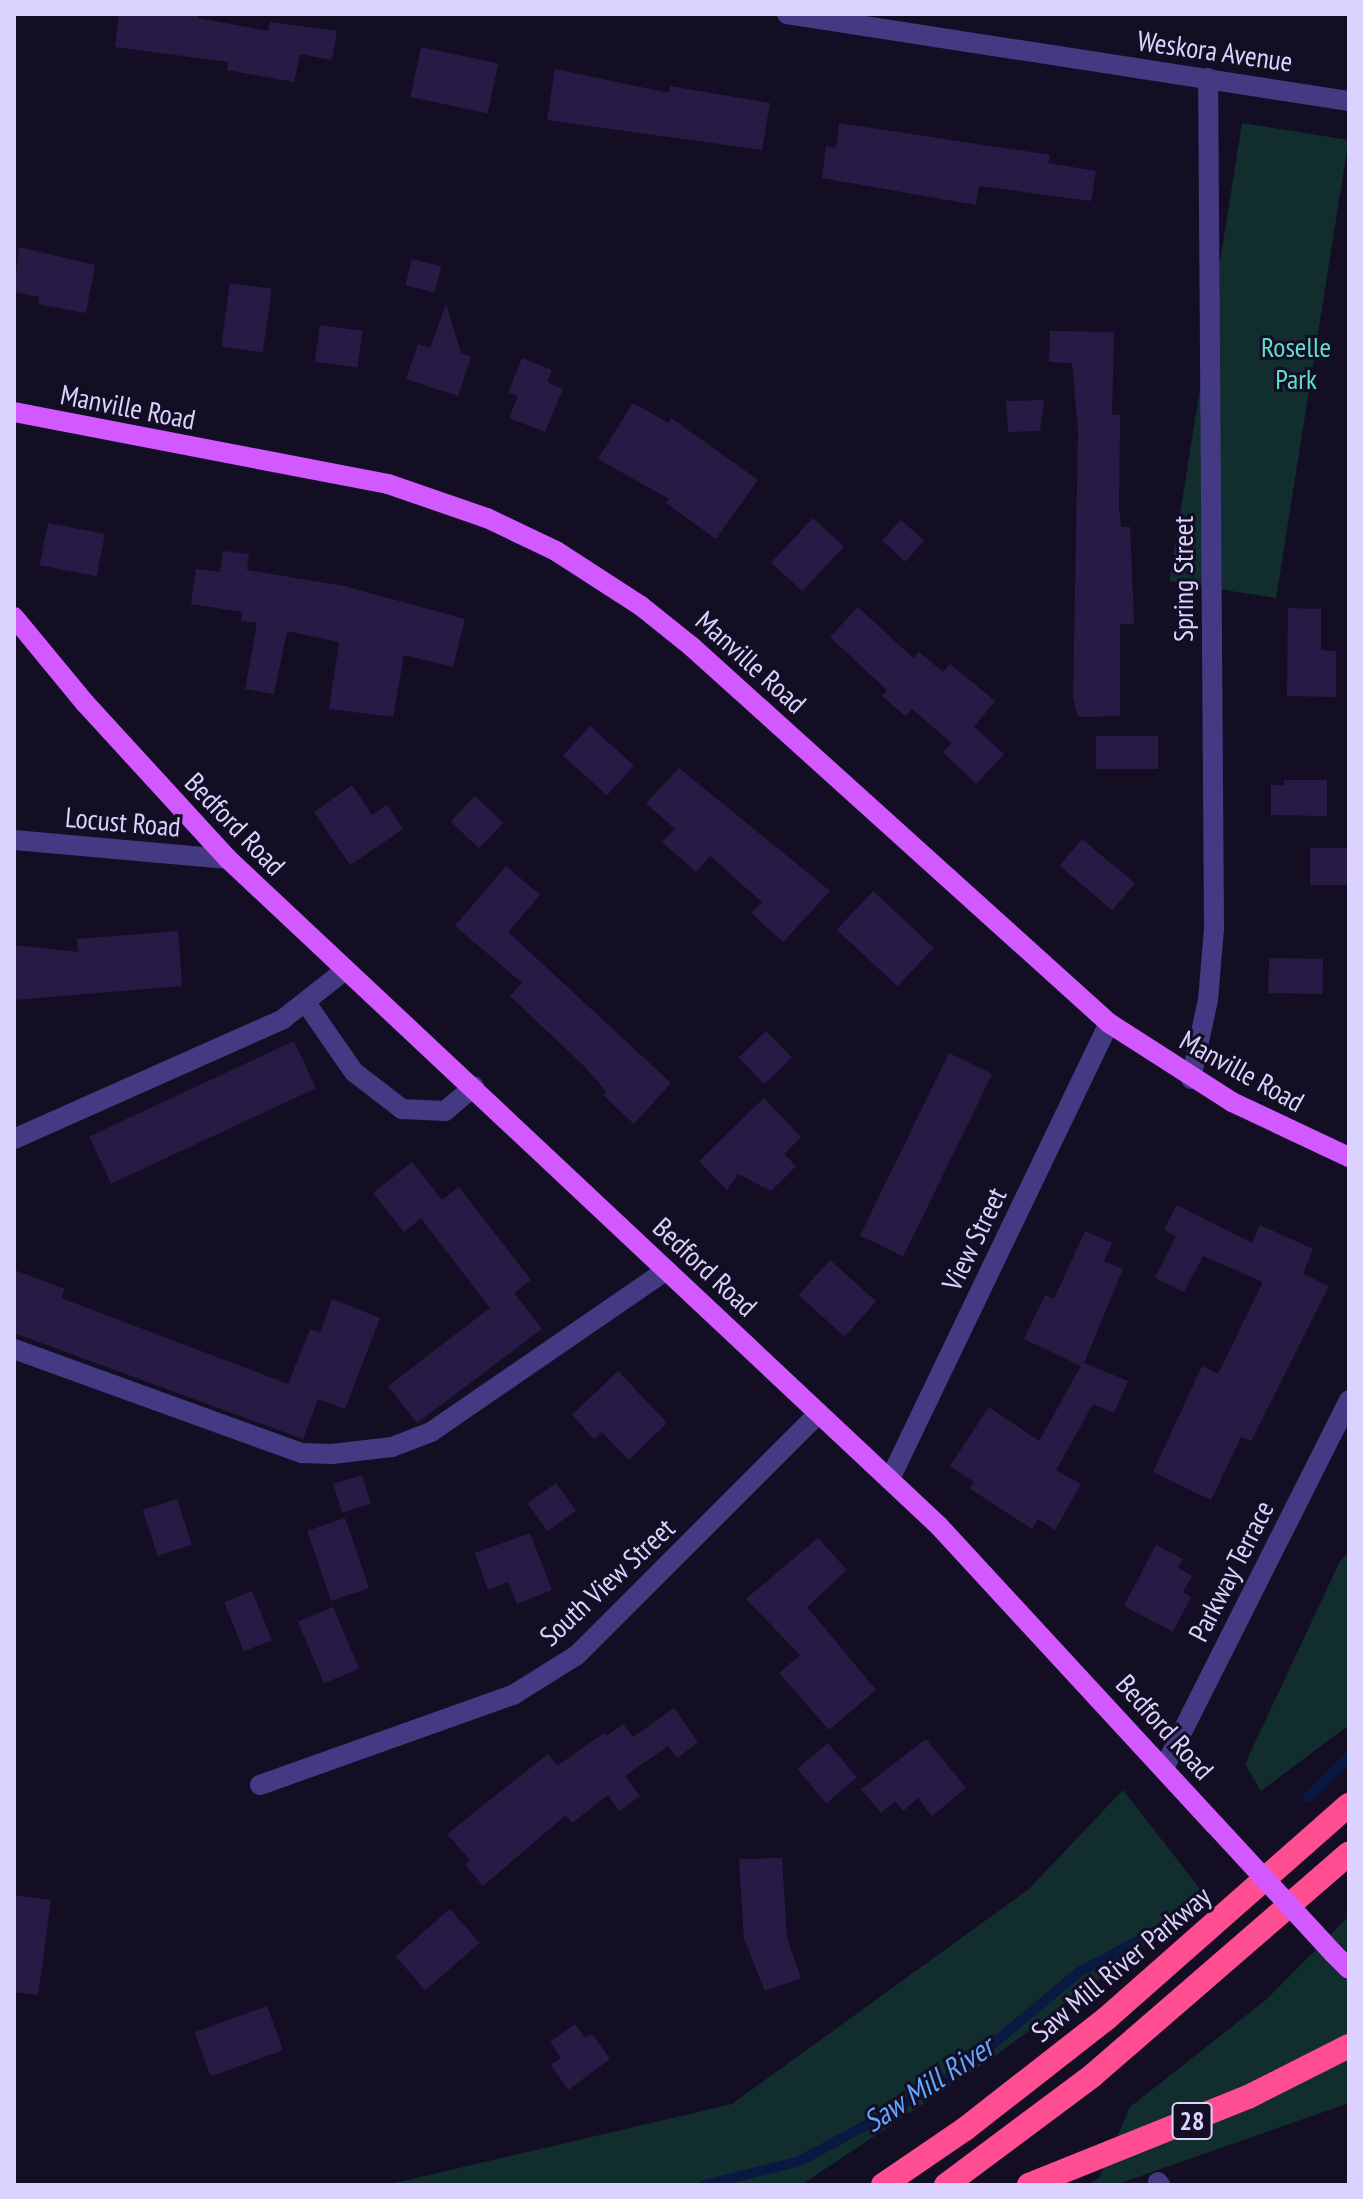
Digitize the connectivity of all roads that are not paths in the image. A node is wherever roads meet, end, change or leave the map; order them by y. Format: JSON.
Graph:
{"nodes":[{"id":1,"x":787,"y":14,"type":"edge"},
{"id":2,"x":1208,"y":78,"type":"junction"},
{"id":3,"x":1349,"y":101,"type":"edge"},
{"id":4,"x":14,"y":412,"type":"edge"},
{"id":5,"x":14,"y":617,"type":"edge"},
{"id":6,"x":14,"y":840,"type":"edge"},
{"id":7,"x":228,"y":859,"type":"junction"},
{"id":8,"x":344,"y":971,"type":"junction"},
{"id":9,"x":306,"y":1003,"type":"junction"},
{"id":10,"x":1109,"y":1023,"type":"junction"},
{"id":11,"x":1191,"y":1079,"type":"junction"},
{"id":12,"x":474,"y":1087,"type":"junction"},
{"id":13,"x":14,"y":1139,"type":"edge"},
{"id":14,"x":1349,"y":1157,"type":"edge"},
{"id":15,"x":667,"y":1270,"type":"junction"},
{"id":16,"x":14,"y":1349,"type":"edge"},
{"id":17,"x":1349,"y":1400,"type":"edge"},
{"id":18,"x":819,"y":1413,"type":"junction"},
{"id":19,"x":890,"y":1479,"type":"junction"},
{"id":20,"x":1164,"y":1768,"type":"junction"},
{"id":21,"x":260,"y":1785,"type":"dead end"},
{"id":22,"x":1349,"y":1805,"type":"edge"},
{"id":23,"x":1349,"y":1853,"type":"edge"},
{"id":24,"x":1342,"y":1962,"type":"edge"},
{"id":25,"x":1349,"y":2046,"type":"edge"},
{"id":26,"x":883,"y":2185,"type":"edge"},
{"id":27,"x":946,"y":2185,"type":"edge"},
{"id":28,"x":1029,"y":2185,"type":"edge"}],
"edges":[{"from":1,"to":2,"type":"street","name":"Weskora Avenue"},
{"from":2,"to":3,"type":"street","name":"Weskora Avenue"},
{"from":2,"to":11,"type":"street","name":"Spring Street"},
{"from":4,"to":10,"type":"main road","name":"Manville Road"},
{"from":5,"to":7,"type":"main road","name":"Bedford Road"},
{"from":6,"to":7,"type":"street","name":"Locust Road"},
{"from":7,"to":8,"type":"main road","name":"Bedford Road"},
{"from":8,"to":9,"type":"street"},
{"from":8,"to":12,"type":"main road","name":"Bedford Road"},
{"from":9,"to":12,"type":"street"},
{"from":9,"to":13,"type":"street"},
{"from":10,"to":11,"type":"main road","name":"Manville Road"},
{"from":10,"to":19,"type":"street","name":"View Street"},
{"from":11,"to":14,"type":"main road","name":"Manville Road"},
{"from":12,"to":15,"type":"main road","name":"Bedford Road"},
{"from":15,"to":16,"type":"street"},
{"from":15,"to":18,"type":"main road","name":"Bedford Road"},
{"from":17,"to":20,"type":"street","name":"Parkway Terrace"},
{"from":18,"to":19,"type":"main road","name":"Bedford Road"},
{"from":18,"to":21,"type":"street","name":"South View Street"},
{"from":19,"to":20,"type":"main road","name":"Bedford Road"},
{"from":20,"to":24,"type":"main road","name":"Bedford Road","bridge":true},
{"from":22,"to":26,"type":"highway","name":"Saw Mill River Parkway"},
{"from":23,"to":27,"type":"highway"},
{"from":25,"to":28,"type":"highway","number":"28"}]}
